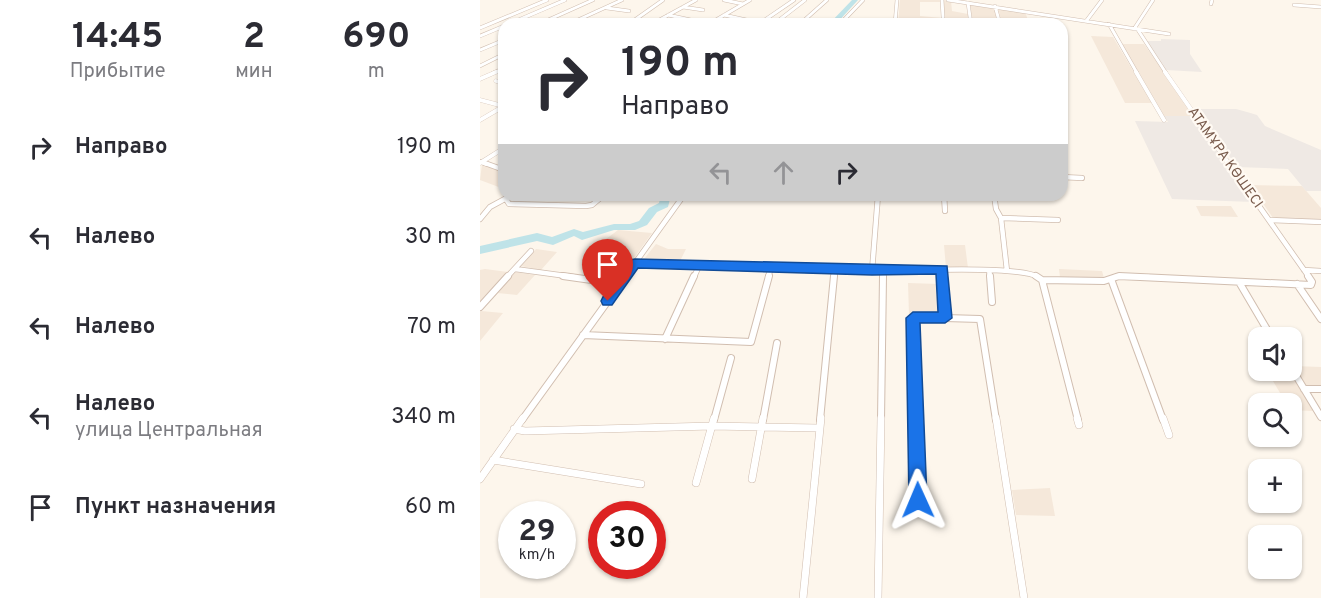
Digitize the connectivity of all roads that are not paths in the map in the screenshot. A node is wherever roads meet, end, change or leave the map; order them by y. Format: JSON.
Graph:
{"nodes":[{"id":1,"x":547,"y":0,"type":"edge"},
{"id":2,"x":565,"y":0,"type":"edge"},
{"id":3,"x":593,"y":0,"type":"edge"},
{"id":4,"x":622,"y":0,"type":"edge"},
{"id":5,"x":663,"y":0,"type":"edge"},
{"id":6,"x":696,"y":0,"type":"edge"},
{"id":7,"x":724,"y":0,"type":"edge"},
{"id":8,"x":750,"y":0,"type":"edge"},
{"id":9,"x":794,"y":0,"type":"edge"},
{"id":10,"x":805,"y":0,"type":"edge"},
{"id":11,"x":827,"y":0,"type":"edge"},
{"id":12,"x":863,"y":0,"type":"edge"},
{"id":13,"x":897,"y":0,"type":"edge"},
{"id":14,"x":942,"y":0,"type":"edge"},
{"id":15,"x":948,"y":0,"type":"edge"},
{"id":16,"x":1101,"y":0,"type":"edge"},
{"id":17,"x":1153,"y":0,"type":"edge"},
{"id":18,"x":968,"y":3,"type":"junction"},
{"id":19,"x":743,"y":4,"type":"junction"},
{"id":20,"x":1294,"y":4,"type":"dead end"},
{"id":21,"x":995,"y":6,"type":"junction"},
{"id":22,"x":683,"y":7,"type":"junction"},
{"id":23,"x":604,"y":8,"type":"junction"},
{"id":24,"x":1321,"y":8,"type":"edge"},
{"id":25,"x":703,"y":10,"type":"dead end"},
{"id":26,"x":629,"y":11,"type":"dead end"},
{"id":27,"x":668,"y":15,"type":"junction"},
{"id":28,"x":724,"y":15,"type":"junction"},
{"id":29,"x":943,"y":17,"type":"dead end"},
{"id":30,"x":504,"y":18,"type":"edge"},
{"id":31,"x":523,"y":18,"type":"edge"},
{"id":32,"x":552,"y":18,"type":"edge"},
{"id":33,"x":582,"y":18,"type":"edge"},
{"id":34,"x":638,"y":18,"type":"edge"},
{"id":35,"x":663,"y":18,"type":"edge"},
{"id":36,"x":682,"y":18,"type":"edge"},
{"id":37,"x":719,"y":18,"type":"edge"},
{"id":38,"x":737,"y":18,"type":"edge"},
{"id":39,"x":767,"y":18,"type":"edge"},
{"id":40,"x":782,"y":18,"type":"edge"},
{"id":41,"x":807,"y":18,"type":"edge"},
{"id":42,"x":846,"y":18,"type":"edge"},
{"id":43,"x":896,"y":18,"type":"edge"},
{"id":44,"x":970,"y":18,"type":"edge"},
{"id":45,"x":998,"y":18,"type":"edge"},
{"id":46,"x":498,"y":20,"type":"edge"},
{"id":47,"x":1087,"y":20,"type":"junction"},
{"id":48,"x":1109,"y":24,"type":"junction"},
{"id":49,"x":480,"y":28,"type":"edge"},
{"id":50,"x":498,"y":28,"type":"edge"},
{"id":51,"x":1136,"y":29,"type":"junction"},
{"id":52,"x":1169,"y":34,"type":"dead end"},
{"id":53,"x":480,"y":36,"type":"edge"},
{"id":54,"x":498,"y":42,"type":"edge"},
{"id":55,"x":480,"y":50,"type":"edge"},
{"id":56,"x":498,"y":57,"type":"edge"},
{"id":57,"x":480,"y":66,"type":"edge"},
{"id":58,"x":498,"y":71,"type":"edge"},
{"id":59,"x":480,"y":79,"type":"edge"},
{"id":60,"x":480,"y":100,"type":"edge"},
{"id":61,"x":498,"y":104,"type":"edge"},
{"id":62,"x":498,"y":110,"type":"edge"},
{"id":63,"x":480,"y":120,"type":"edge"},
{"id":64,"x":1164,"y":120,"type":"dead end"},
{"id":65,"x":498,"y":152,"type":"edge"},
{"id":66,"x":481,"y":162,"type":"edge"},
{"id":67,"x":498,"y":168,"type":"edge"},
{"id":68,"x":1068,"y":177,"type":"edge"},
{"id":69,"x":1082,"y":178,"type":"dead end"},
{"id":70,"x":502,"y":201,"type":"edge"},
{"id":71,"x":507,"y":201,"type":"edge"},
{"id":72,"x":597,"y":201,"type":"edge"},
{"id":73,"x":680,"y":201,"type":"edge"},
{"id":74,"x":878,"y":201,"type":"edge"},
{"id":75,"x":944,"y":201,"type":"edge"},
{"id":76,"x":995,"y":201,"type":"edge"},
{"id":77,"x":945,"y":211,"type":"dead end"},
{"id":78,"x":1001,"y":218,"type":"junction"},
{"id":79,"x":480,"y":219,"type":"edge"},
{"id":80,"x":1058,"y":220,"type":"dead end"},
{"id":81,"x":1270,"y":220,"type":"junction"},
{"id":82,"x":1321,"y":222,"type":"edge"},
{"id":83,"x":531,"y":251,"type":"dead end"},
{"id":84,"x":635,"y":264,"type":"junction"},
{"id":85,"x":699,"y":266,"type":"junction"},
{"id":86,"x":771,"y":268,"type":"junction"},
{"id":87,"x":515,"y":269,"type":"junction"},
{"id":88,"x":835,"y":270,"type":"junction"},
{"id":89,"x":942,"y":270,"type":"junction"},
{"id":90,"x":989,"y":270,"type":"junction"},
{"id":91,"x":1304,"y":270,"type":"junction"},
{"id":92,"x":872,"y":271,"type":"junction"},
{"id":93,"x":883,"y":271,"type":"junction"},
{"id":94,"x":1007,"y":271,"type":"junction"},
{"id":95,"x":1321,"y":271,"type":"edge"},
{"id":96,"x":1111,"y":279,"type":"junction"},
{"id":97,"x":1042,"y":280,"type":"junction"},
{"id":98,"x":1239,"y":282,"type":"junction"},
{"id":99,"x":620,"y":284,"type":"junction"},
{"id":100,"x":1297,"y":284,"type":"junction"},
{"id":101,"x":992,"y":302,"type":"dead end"},
{"id":102,"x":480,"y":307,"type":"edge"},
{"id":103,"x":945,"y":318,"type":"junction"},
{"id":104,"x":1321,"y":319,"type":"edge"},
{"id":105,"x":1266,"y":327,"type":"edge"},
{"id":106,"x":583,"y":335,"type":"junction"},
{"id":107,"x":665,"y":339,"type":"junction"},
{"id":108,"x":777,"y":343,"type":"dead end"},
{"id":109,"x":731,"y":358,"type":"dead end"},
{"id":110,"x":1299,"y":381,"type":"edge"},
{"id":111,"x":1304,"y":389,"type":"junction"},
{"id":112,"x":1321,"y":389,"type":"edge"},
{"id":113,"x":1321,"y":417,"type":"edge"},
{"id":114,"x":1079,"y":425,"type":"dead end"},
{"id":115,"x":712,"y":426,"type":"junction"},
{"id":116,"x":760,"y":427,"type":"junction"},
{"id":117,"x":818,"y":428,"type":"junction"},
{"id":118,"x":514,"y":429,"type":"junction"},
{"id":119,"x":1170,"y":435,"type":"dead end"},
{"id":120,"x":493,"y":460,"type":"junction"},
{"id":121,"x":480,"y":478,"type":"edge"},
{"id":122,"x":752,"y":479,"type":"dead end"},
{"id":123,"x":696,"y":483,"type":"dead end"},
{"id":124,"x":641,"y":484,"type":"dead end"},
{"id":125,"x":918,"y":500,"type":"dead end"},
{"id":126,"x":803,"y":598,"type":"edge"},
{"id":127,"x":878,"y":598,"type":"edge"},
{"id":128,"x":1024,"y":598,"type":"edge"}],
"edges":[{"from":1,"to":30,"type":"street"},
{"from":2,"to":31,"type":"street"},
{"from":3,"to":32,"type":"street"},
{"from":4,"to":23,"type":"street"},
{"from":5,"to":34,"type":"street"},
{"from":6,"to":22,"type":"street"},
{"from":7,"to":19,"type":"street"},
{"from":8,"to":19,"type":"street"},
{"from":9,"to":39,"type":"street"},
{"from":10,"to":40,"type":"street"},
{"from":11,"to":41,"type":"street"},
{"from":12,"to":42,"type":"street"},
{"from":13,"to":43,"type":"street"},
{"from":14,"to":29,"type":"street"},
{"from":15,"to":18,"type":"street"},
{"from":16,"to":47,"type":"street"},
{"from":17,"to":51,"type":"street"},
{"from":18,"to":21,"type":"street"},
{"from":18,"to":44,"type":"street"},
{"from":19,"to":28,"type":"street"},
{"from":20,"to":24,"type":"street"},
{"from":21,"to":45,"type":"street"},
{"from":21,"to":47,"type":"street"},
{"from":22,"to":25,"type":"street"},
{"from":22,"to":27,"type":"street"},
{"from":23,"to":26,"type":"street"},
{"from":23,"to":33,"type":"street"},
{"from":27,"to":35,"type":"street"},
{"from":27,"to":36,"type":"street"},
{"from":28,"to":37,"type":"street"},
{"from":28,"to":38,"type":"street"},
{"from":46,"to":49,"type":"street"},
{"from":47,"to":48,"type":"street"},
{"from":48,"to":51,"type":"street"},
{"from":48,"to":64,"type":"street"},
{"from":50,"to":53,"type":"street"},
{"from":51,"to":52,"type":"street"},
{"from":51,"to":81,"type":"street","name":"АТАМҰРА КӨШЕСІ"},
{"from":54,"to":55,"type":"street"},
{"from":56,"to":57,"type":"street"},
{"from":58,"to":59,"type":"street"},
{"from":60,"to":61,"type":"street"},
{"from":62,"to":63,"type":"street"},
{"from":65,"to":66,"type":"street"},
{"from":66,"to":67,"type":"street"},
{"from":68,"to":69,"type":"street"},
{"from":70,"to":79,"type":"street"},
{"from":71,"to":72,"type":"street"},
{"from":73,"to":84,"type":"street"},
{"from":74,"to":92,"type":"street"},
{"from":75,"to":77,"type":"street"},
{"from":76,"to":78,"type":"street"},
{"from":78,"to":80,"type":"street"},
{"from":78,"to":94,"type":"street"},
{"from":81,"to":82,"type":"street"},
{"from":81,"to":91,"type":"street","name":"АТАМҰРА КӨШЕСІ"},
{"from":83,"to":87,"type":"street"},
{"from":84,"to":85,"type":"street"},
{"from":84,"to":99,"type":"street"},
{"from":85,"to":86,"type":"street"},
{"from":85,"to":107,"type":"street"},
{"from":86,"to":88,"type":"street"},
{"from":86,"to":107,"type":"street"},
{"from":87,"to":99,"type":"street"},
{"from":87,"to":102,"type":"street"},
{"from":88,"to":92,"type":"street"},
{"from":88,"to":117,"type":"street"},
{"from":89,"to":90,"type":"street"},
{"from":89,"to":93,"type":"street"},
{"from":89,"to":103,"type":"street"},
{"from":90,"to":94,"type":"street"},
{"from":90,"to":101,"type":"street"},
{"from":91,"to":95,"type":"street"},
{"from":91,"to":100,"type":"street","name":"АТАМҰРА КӨШЕСІ"},
{"from":92,"to":93,"type":"street"},
{"from":93,"to":127,"type":"street"},
{"from":94,"to":97,"type":"street"},
{"from":96,"to":97,"type":"street"},
{"from":96,"to":98,"type":"street"},
{"from":96,"to":119,"type":"street"},
{"from":97,"to":114,"type":"street"},
{"from":98,"to":100,"type":"street"},
{"from":98,"to":105,"type":"street"},
{"from":99,"to":106,"type":"street"},
{"from":100,"to":104,"type":"street"},
{"from":103,"to":125,"type":"street"},
{"from":103,"to":128,"type":"street"},
{"from":106,"to":107,"type":"street"},
{"from":106,"to":118,"type":"street"},
{"from":108,"to":116,"type":"street"},
{"from":109,"to":115,"type":"street"},
{"from":110,"to":111,"type":"street"},
{"from":111,"to":112,"type":"street"},
{"from":111,"to":113,"type":"street"},
{"from":115,"to":116,"type":"street"},
{"from":115,"to":118,"type":"street"},
{"from":115,"to":123,"type":"street"},
{"from":116,"to":117,"type":"street"},
{"from":116,"to":122,"type":"street"},
{"from":117,"to":126,"type":"street"},
{"from":118,"to":120,"type":"street"},
{"from":120,"to":121,"type":"street"},
{"from":120,"to":124,"type":"street"}]}
